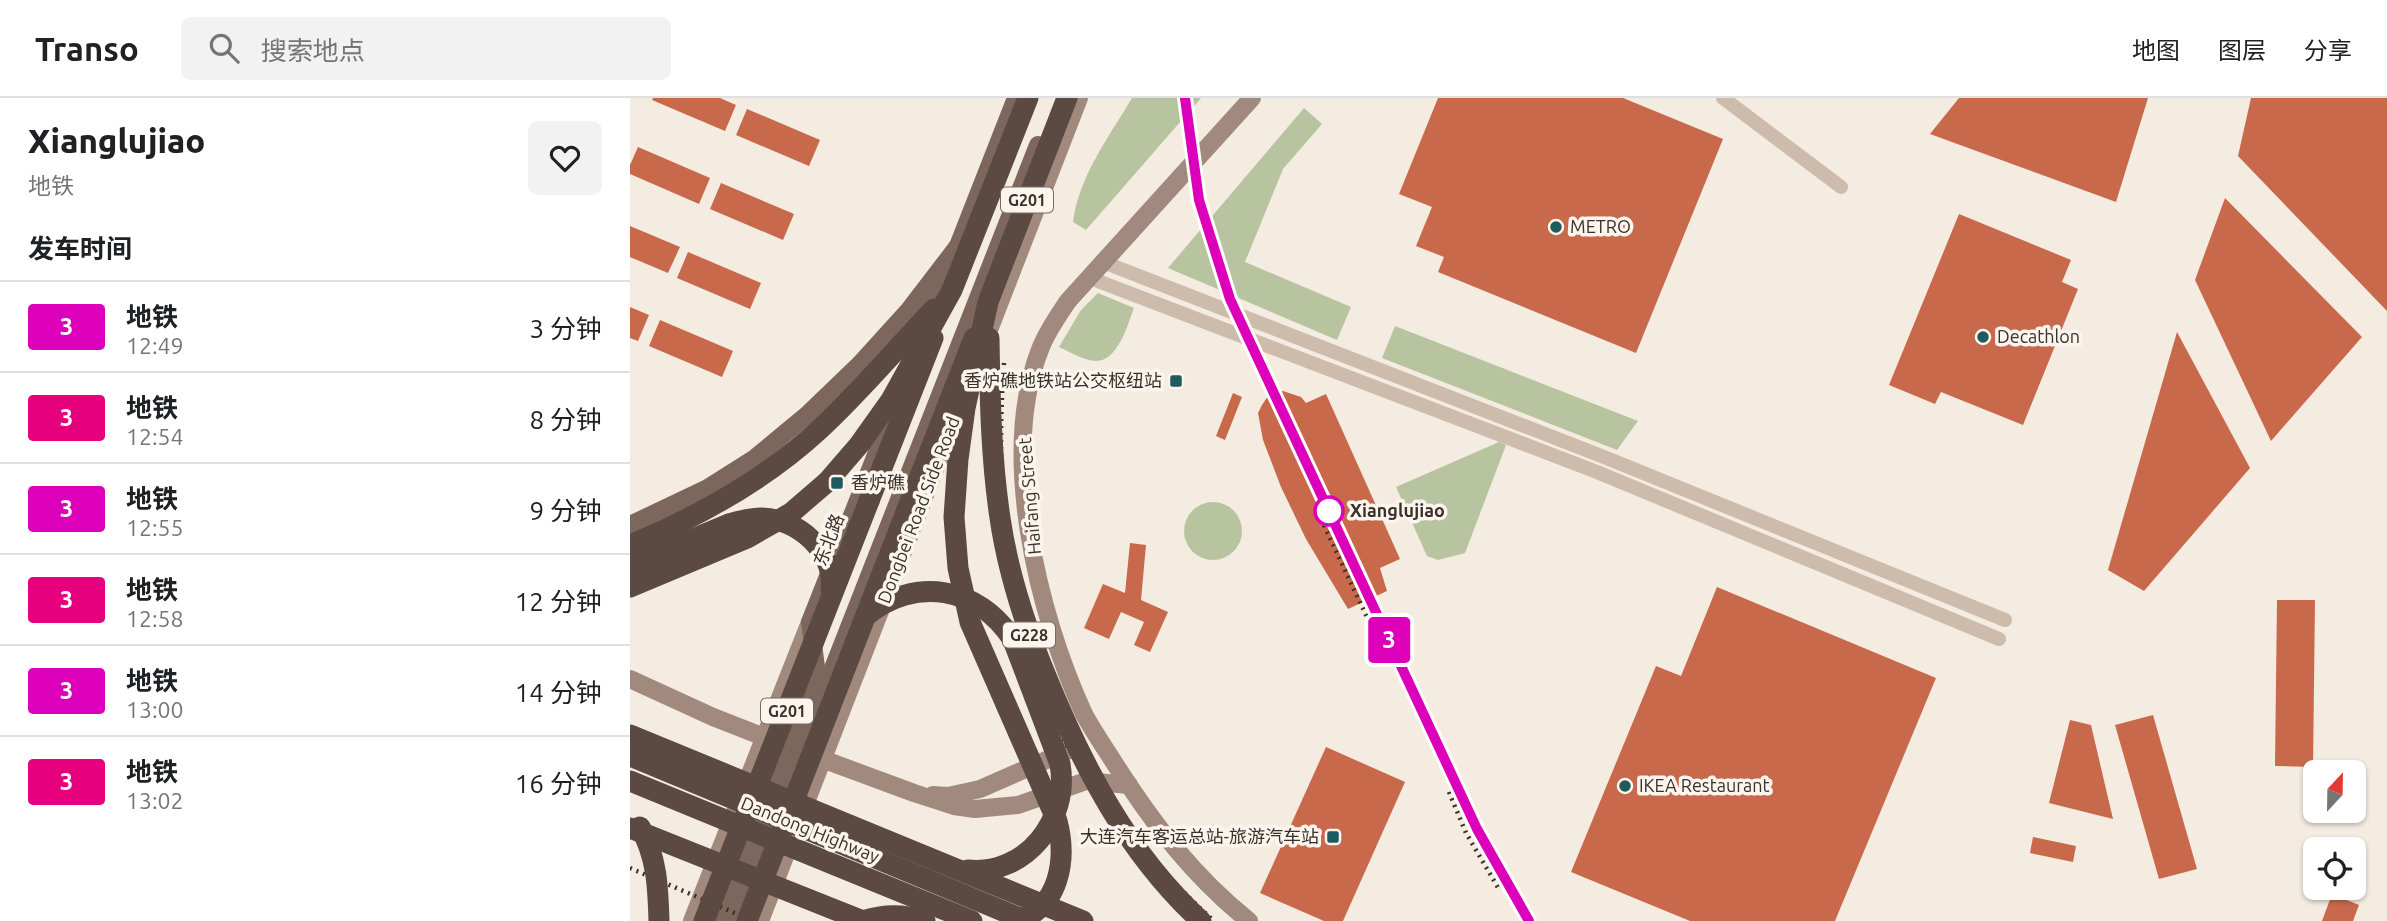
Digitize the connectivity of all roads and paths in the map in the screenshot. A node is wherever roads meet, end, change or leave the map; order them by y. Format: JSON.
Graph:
{"nodes":[{"id":1,"x":1016,"y":98,"type":"edge"},
{"id":2,"x":1028,"y":98,"type":"edge"},
{"id":3,"x":1056,"y":98,"type":"edge"},
{"id":4,"x":1065,"y":98,"type":"edge"},
{"id":5,"x":1079,"y":98,"type":"edge"},
{"id":6,"x":1252,"y":98,"type":"edge"},
{"id":7,"x":1723,"y":98,"type":"edge"},
{"id":8,"x":1069,"y":123,"type":"junction"},
{"id":9,"x":1841,"y":187,"type":"dead end"},
{"id":10,"x":958,"y":246,"type":"junction"},
{"id":11,"x":1103,"y":262,"type":"junction"},
{"id":12,"x":986,"y":277,"type":"junction"},
{"id":13,"x":1090,"y":278,"type":"junction"},
{"id":14,"x":952,"y":290,"type":"junction"},
{"id":15,"x":988,"y":302,"type":"junction"},
{"id":16,"x":630,"y":525,"type":"edge"},
{"id":17,"x":630,"y":545,"type":"edge"},
{"id":18,"x":630,"y":565,"type":"edge"},
{"id":19,"x":630,"y":587,"type":"edge"},
{"id":20,"x":830,"y":601,"type":"junction"},
{"id":21,"x":866,"y":616,"type":"junction"},
{"id":22,"x":2005,"y":620,"type":"dead end"},
{"id":23,"x":810,"y":622,"type":"junction"},
{"id":24,"x":1999,"y":639,"type":"dead end"},
{"id":25,"x":630,"y":679,"type":"edge"},
{"id":26,"x":1086,"y":717,"type":"junction"},
{"id":27,"x":630,"y":734,"type":"edge"},
{"id":28,"x":765,"y":737,"type":"junction"},
{"id":29,"x":793,"y":748,"type":"junction"},
{"id":30,"x":630,"y":756,"type":"edge"},
{"id":31,"x":822,"y":759,"type":"junction"},
{"id":32,"x":630,"y":781,"type":"edge"},
{"id":33,"x":1129,"y":785,"type":"junction"},
{"id":34,"x":914,"y":793,"type":"junction"},
{"id":35,"x":630,"y":814,"type":"edge"},
{"id":36,"x":630,"y":828,"type":"edge"},
{"id":37,"x":952,"y":867,"type":"junction"},
{"id":38,"x":659,"y":921,"type":"edge"},
{"id":39,"x":692,"y":921,"type":"edge"},
{"id":40,"x":704,"y":921,"type":"edge"},
{"id":41,"x":716,"y":921,"type":"edge"},
{"id":42,"x":734,"y":921,"type":"edge"},
{"id":43,"x":747,"y":921,"type":"edge"},
{"id":44,"x":760,"y":921,"type":"edge"},
{"id":45,"x":863,"y":921,"type":"edge"},
{"id":46,"x":925,"y":921,"type":"edge"},
{"id":47,"x":972,"y":921,"type":"edge"},
{"id":48,"x":1016,"y":921,"type":"edge"},
{"id":49,"x":1027,"y":921,"type":"edge"},
{"id":50,"x":1083,"y":921,"type":"edge"},
{"id":51,"x":1201,"y":921,"type":"edge"},
{"id":52,"x":1250,"y":921,"type":"edge"}],
"edges":[{"from":1,"to":10,"type":"main road","name":"东北路"},
{"from":2,"to":14,"type":"highway","name":"东北路","number":"G201","bridge":true},
{"from":3,"to":12,"type":"main road"},
{"from":4,"to":8,"type":"main road"},
{"from":4,"to":15,"type":"highway","number":"G201","bridge":true},
{"from":5,"to":8,"type":"street","name":"Dongbei Road Side Road"},
{"from":6,"to":11,"type":"street","name":"Haifang Street"},
{"from":7,"to":9,"type":"street"},
{"from":8,"to":31,"type":"street","name":"Dongbei Road Side Road"},
{"from":10,"to":12,"type":"main road"},
{"from":10,"to":16,"type":"main road"},
{"from":10,"to":23,"type":"main road","name":"东北路"},
{"from":11,"to":13,"type":"street","name":"Haifang Street"},
{"from":11,"to":22,"type":"street"},
{"from":12,"to":29,"type":"main road"},
{"from":13,"to":24,"type":"street"},
{"from":13,"to":26,"type":"street","name":"Haifang Street"},
{"from":14,"to":17,"type":"highway","bridge":true},
{"from":14,"to":19,"type":"highway","bridge":true},
{"from":14,"to":20,"type":"highway","name":"东北路","number":"G201","bridge":true},
{"from":15,"to":21,"type":"highway","number":"G201","bridge":true},
{"from":15,"to":48,"type":"highway","bridge":true},
{"from":15,"to":51,"type":"highway","number":"G228","bridge":true},
{"from":18,"to":20,"type":"highway","bridge":true},
{"from":20,"to":40,"type":"highway","name":"东北路","number":"G201","bridge":true},
{"from":21,"to":37,"type":"highway","bridge":true},
{"from":21,"to":43,"type":"highway","number":"G201","bridge":true},
{"from":23,"to":28,"type":"street"},
{"from":23,"to":29,"type":"main road"},
{"from":25,"to":28,"type":"street"},
{"from":26,"to":33,"type":"street","name":"Haifang Street"},
{"from":26,"to":34,"type":"street"},
{"from":27,"to":37,"type":"highway","bridge":true},
{"from":28,"to":29,"type":"street"},
{"from":28,"to":39,"type":"street"},
{"from":29,"to":31,"type":"street"},
{"from":29,"to":41,"type":"main road"},
{"from":29,"to":42,"type":"main road"},
{"from":30,"to":49,"type":"highway","bridge":true},
{"from":31,"to":34,"type":"street"},
{"from":31,"to":44,"type":"street","name":"Dongbei Road Side Road"},
{"from":32,"to":47,"type":"highway","name":"Dandong Highway","bridge":true},
{"from":33,"to":34,"type":"street"},
{"from":33,"to":52,"type":"street","name":"Haifang Street"},
{"from":35,"to":38,"type":"highway","bridge":true},
{"from":36,"to":45,"type":"highway","bridge":true},
{"from":37,"to":50,"type":"highway","bridge":true},
{"from":45,"to":46,"type":"highway","bridge":true}]}
